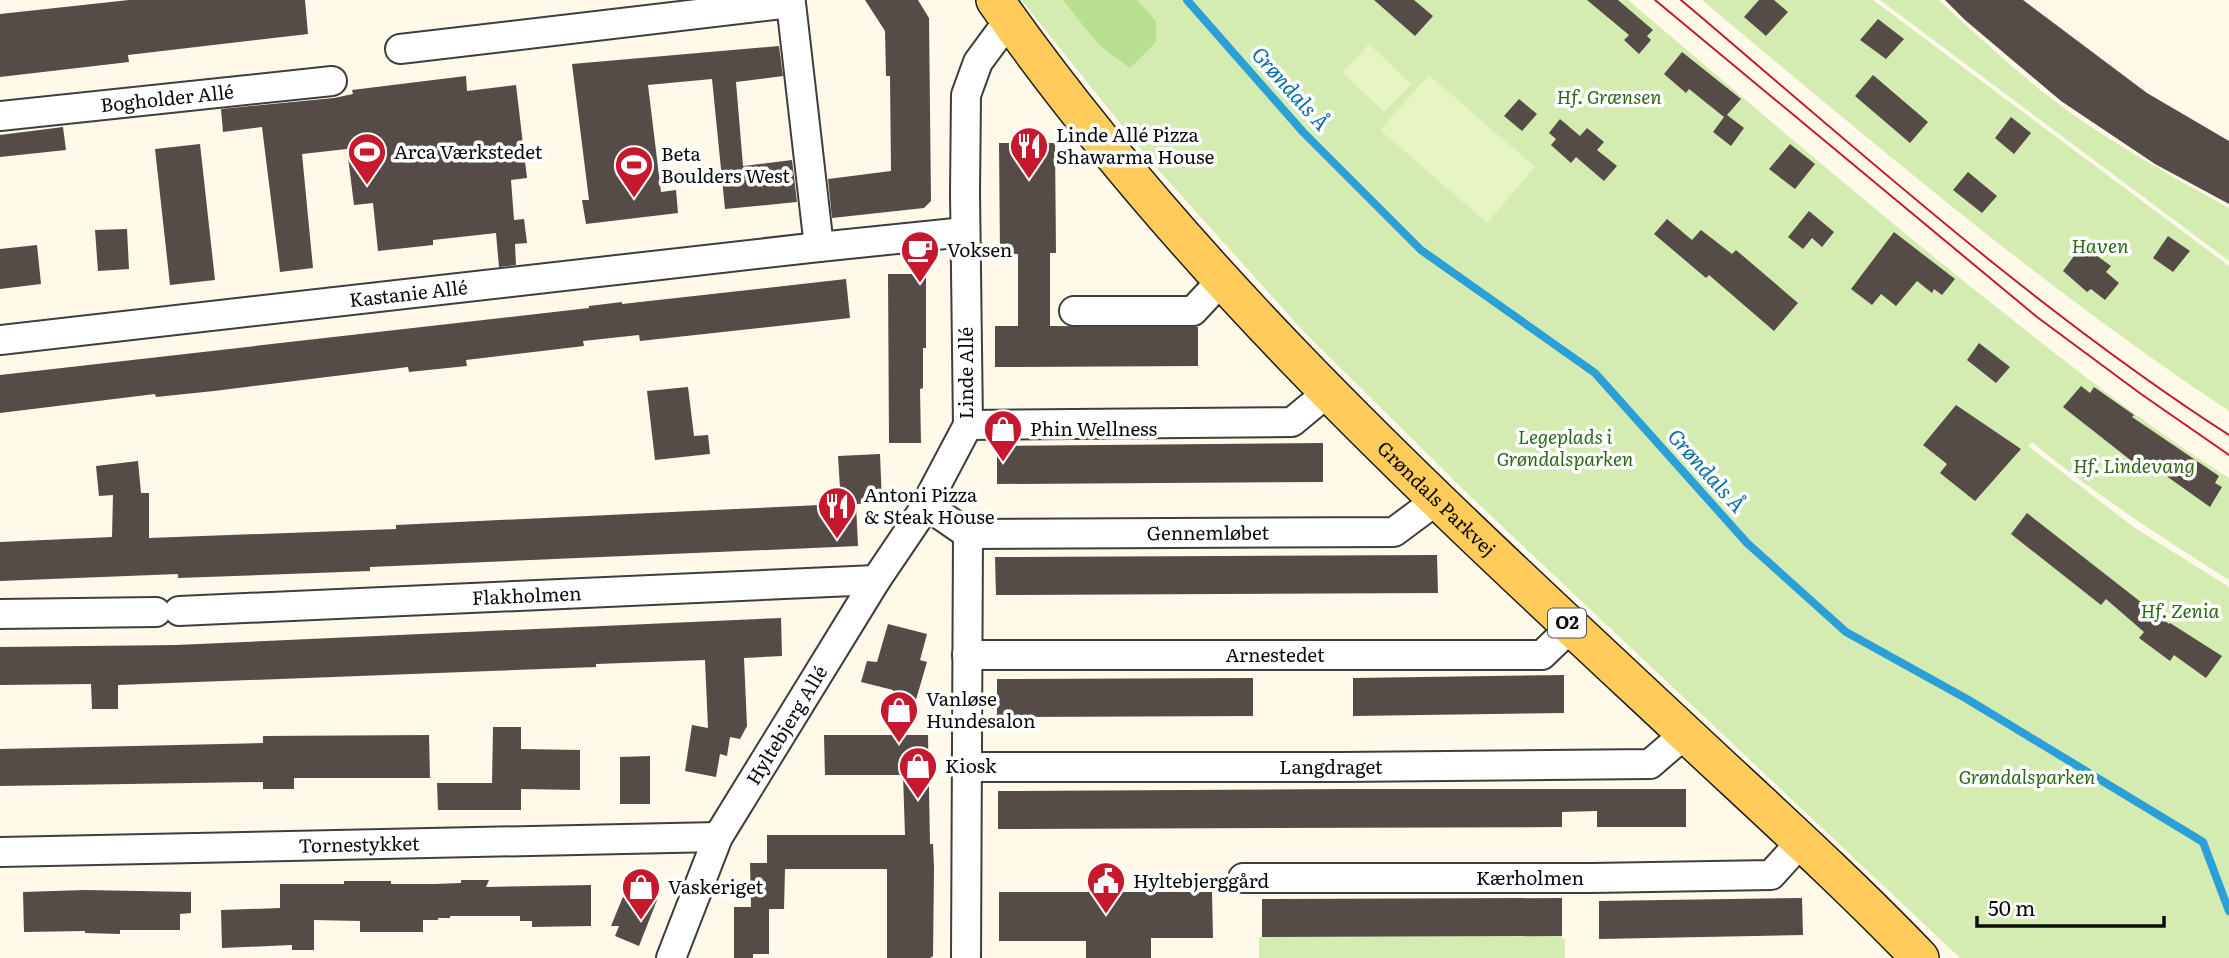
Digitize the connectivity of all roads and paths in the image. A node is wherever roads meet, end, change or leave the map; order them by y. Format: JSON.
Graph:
{"nodes":[{"id":1,"x":1002,"y":10,"type":"edge"},
{"id":2,"x":400,"y":49,"type":"dead end"},
{"id":3,"x":332,"y":81,"type":"dead end"},
{"id":4,"x":0,"y":116,"type":"edge"},
{"id":5,"x":965,"y":232,"type":"junction"},
{"id":6,"x":819,"y":247,"type":"junction"},
{"id":7,"x":1221,"y":281,"type":"junction"},
{"id":8,"x":1074,"y":310,"type":"dead end"},
{"id":9,"x":0,"y":340,"type":"edge"},
{"id":10,"x":1327,"y":393,"type":"junction"},
{"id":11,"x":968,"y":425,"type":"junction"},
{"id":12,"x":1437,"y":500,"type":"junction"},
{"id":13,"x":926,"y":505,"type":"junction"},
{"id":14,"x":968,"y":534,"type":"junction"},
{"id":15,"x":876,"y":580,"type":"junction"},
{"id":16,"x":0,"y":614,"type":"edge"},
{"id":17,"x":1571,"y":627,"type":"junction"},
{"id":18,"x":967,"y":654,"type":"junction"},
{"id":19,"x":1685,"y":734,"type":"junction"},
{"id":20,"x":965,"y":767,"type":"junction"},
{"id":21,"x":718,"y":836,"type":"junction"},
{"id":22,"x":1801,"y":842,"type":"junction"},
{"id":23,"x":0,"y":852,"type":"edge"},
{"id":24,"x":1243,"y":878,"type":"dead end"},
{"id":25,"x":1919,"y":957,"type":"edge"},
{"id":26,"x":671,"y":958,"type":"edge"},
{"id":27,"x":966,"y":958,"type":"edge"}],
"edges":[{"from":1,"to":5,"type":"street","name":"Linde Allé"},
{"from":1,"to":7,"type":"main road","name":"Grøndals Parkvej","number":"O2"},
{"from":2,"to":6,"type":"street"},
{"from":3,"to":4,"type":"street","name":"Bogholder Allé"},
{"from":5,"to":6,"type":"street","name":"Kastanie Allé"},
{"from":5,"to":11,"type":"street","name":"Linde Allé"},
{"from":6,"to":9,"type":"street","name":"Kastanie Allé"},
{"from":7,"to":8,"type":"street"},
{"from":7,"to":10,"type":"main road","name":"Grøndals Parkvej","number":"O2"},
{"from":10,"to":11,"type":"street"},
{"from":10,"to":12,"type":"main road","name":"Grøndals Parkvej","number":"O2"},
{"from":11,"to":13,"type":"street","name":"Linde Allé"},
{"from":12,"to":14,"type":"street","name":"Gennemløbet"},
{"from":12,"to":17,"type":"main road","name":"Grøndals Parkvej","number":"O2"},
{"from":13,"to":14,"type":"street"},
{"from":13,"to":15,"type":"street","name":"Hyltebjerg Allé"},
{"from":14,"to":18,"type":"street"},
{"from":15,"to":16,"type":"street","name":"Flakholmen"},
{"from":15,"to":21,"type":"street","name":"Hyltebjerg Allé"},
{"from":17,"to":18,"type":"street","name":"Arnestedet"},
{"from":17,"to":19,"type":"main road","name":"Grøndals Parkvej","number":"O2"},
{"from":18,"to":20,"type":"street"},
{"from":19,"to":20,"type":"street","name":"Langdraget"},
{"from":19,"to":22,"type":"main road","name":"Grøndals Parkvej","number":"O2"},
{"from":20,"to":27,"type":"street"},
{"from":21,"to":23,"type":"street","name":"Tornestykket"},
{"from":21,"to":26,"type":"street","name":"Hyltebjerg Allé"},
{"from":22,"to":24,"type":"street","name":"Kærholmen"},
{"from":22,"to":25,"type":"main road","name":"Grøndals Parkvej","number":"O2"}]}
